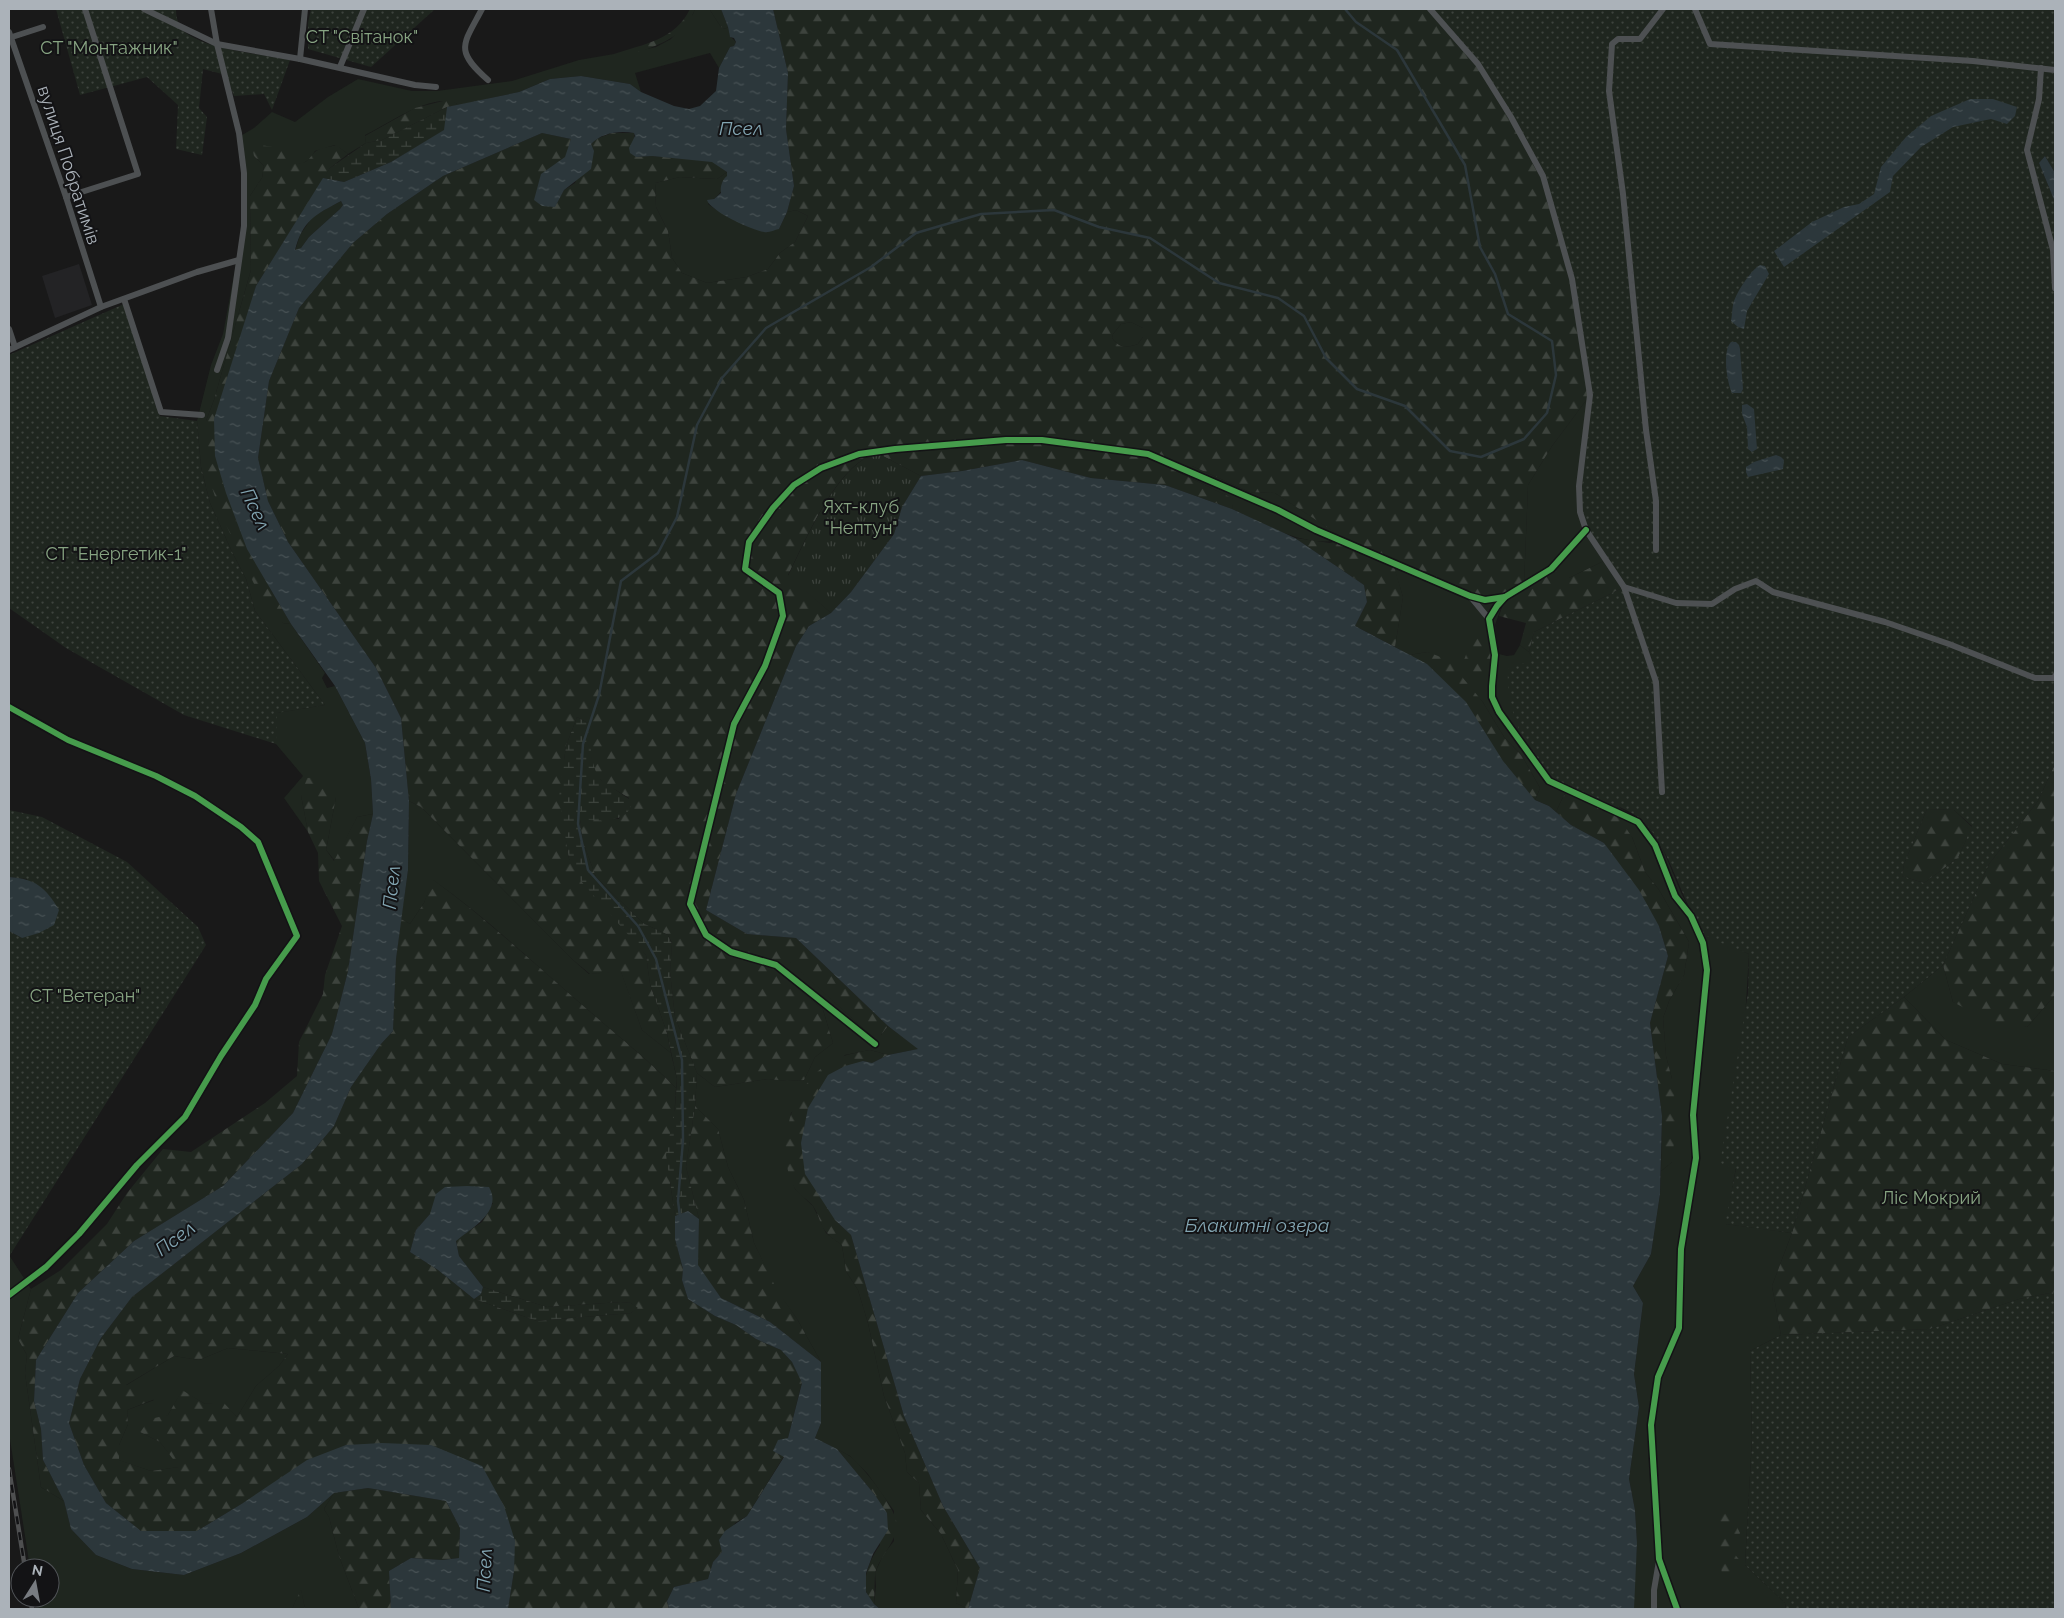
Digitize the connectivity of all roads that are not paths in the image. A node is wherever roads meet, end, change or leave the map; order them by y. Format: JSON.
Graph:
{"nodes":[{"id":1,"x":85,"y":9,"type":"edge"},
{"id":2,"x":144,"y":9,"type":"edge"},
{"id":3,"x":211,"y":9,"type":"edge"},
{"id":4,"x":305,"y":9,"type":"edge"},
{"id":5,"x":364,"y":9,"type":"edge"},
{"id":6,"x":482,"y":9,"type":"edge"},
{"id":7,"x":1430,"y":9,"type":"edge"},
{"id":8,"x":1663,"y":9,"type":"edge"},
{"id":9,"x":1695,"y":9,"type":"edge"},
{"id":10,"x":43,"y":27,"type":"dead end"},
{"id":11,"x":9,"y":36,"type":"edge"},
{"id":12,"x":217,"y":44,"type":"junction"},
{"id":13,"x":300,"y":59,"type":"junction"},
{"id":14,"x":340,"y":67,"type":"junction"},
{"id":15,"x":2041,"y":68,"type":"junction"},
{"id":16,"x":2055,"y":70,"type":"edge"},
{"id":17,"x":488,"y":80,"type":"dead end"},
{"id":18,"x":436,"y":87,"type":"dead end"},
{"id":19,"x":66,"y":197,"type":"junction"},
{"id":20,"x":239,"y":260,"type":"junction"},
{"id":21,"x":2055,"y":288,"type":"edge"},
{"id":22,"x":124,"y":298,"type":"junction"},
{"id":23,"x":101,"y":307,"type":"junction"},
{"id":24,"x":9,"y":329,"type":"edge"},
{"id":25,"x":12,"y":349,"type":"edge"},
{"id":26,"x":218,"y":370,"type":"dead end"},
{"id":27,"x":202,"y":415,"type":"dead end"},
{"id":28,"x":1586,"y":530,"type":"junction"},
{"id":29,"x":1656,"y":550,"type":"dead end"},
{"id":30,"x":1624,"y":587,"type":"junction"},
{"id":31,"x":1470,"y":596,"type":"junction"},
{"id":32,"x":1505,"y":597,"type":"junction"},
{"id":33,"x":1489,"y":619,"type":"junction"},
{"id":34,"x":2055,"y":676,"type":"edge"},
{"id":35,"x":9,"y":707,"type":"edge"},
{"id":36,"x":1662,"y":792,"type":"dead end"},
{"id":37,"x":875,"y":1044,"type":"dead end"},
{"id":38,"x":9,"y":1295,"type":"edge"},
{"id":39,"x":1659,"y":1559,"type":"junction"},
{"id":40,"x":1654,"y":1609,"type":"edge"},
{"id":41,"x":1677,"y":1609,"type":"edge"}],
"edges":[{"from":1,"to":19,"type":"street"},
{"from":2,"to":12,"type":"street"},
{"from":3,"to":12,"type":"street"},
{"from":4,"to":13,"type":"street"},
{"from":5,"to":14,"type":"street"},
{"from":6,"to":17,"type":"street"},
{"from":7,"to":28,"type":"street"},
{"from":8,"to":29,"type":"street"},
{"from":9,"to":15,"type":"street"},
{"from":10,"to":11,"type":"street"},
{"from":11,"to":19,"type":"street","name":"вулиця Побратимів"},
{"from":12,"to":13,"type":"street"},
{"from":12,"to":20,"type":"street"},
{"from":13,"to":14,"type":"street"},
{"from":14,"to":18,"type":"street"},
{"from":15,"to":16,"type":"street"},
{"from":15,"to":21,"type":"street"},
{"from":19,"to":23,"type":"street","name":"вулиця Побратимів"},
{"from":20,"to":22,"type":"street"},
{"from":20,"to":26,"type":"street"},
{"from":22,"to":23,"type":"street"},
{"from":22,"to":27,"type":"street"},
{"from":23,"to":25,"type":"street"},
{"from":24,"to":25,"type":"street"},
{"from":28,"to":30,"type":"street"},
{"from":28,"to":32,"type":"street"},
{"from":30,"to":34,"type":"street"},
{"from":30,"to":36,"type":"street"},
{"from":31,"to":32,"type":"street"},
{"from":31,"to":33,"type":"street"},
{"from":31,"to":37,"type":"street"},
{"from":32,"to":33,"type":"street"},
{"from":33,"to":39,"type":"street"},
{"from":35,"to":38,"type":"street"},
{"from":39,"to":40,"type":"street"},
{"from":39,"to":41,"type":"street"}]}
